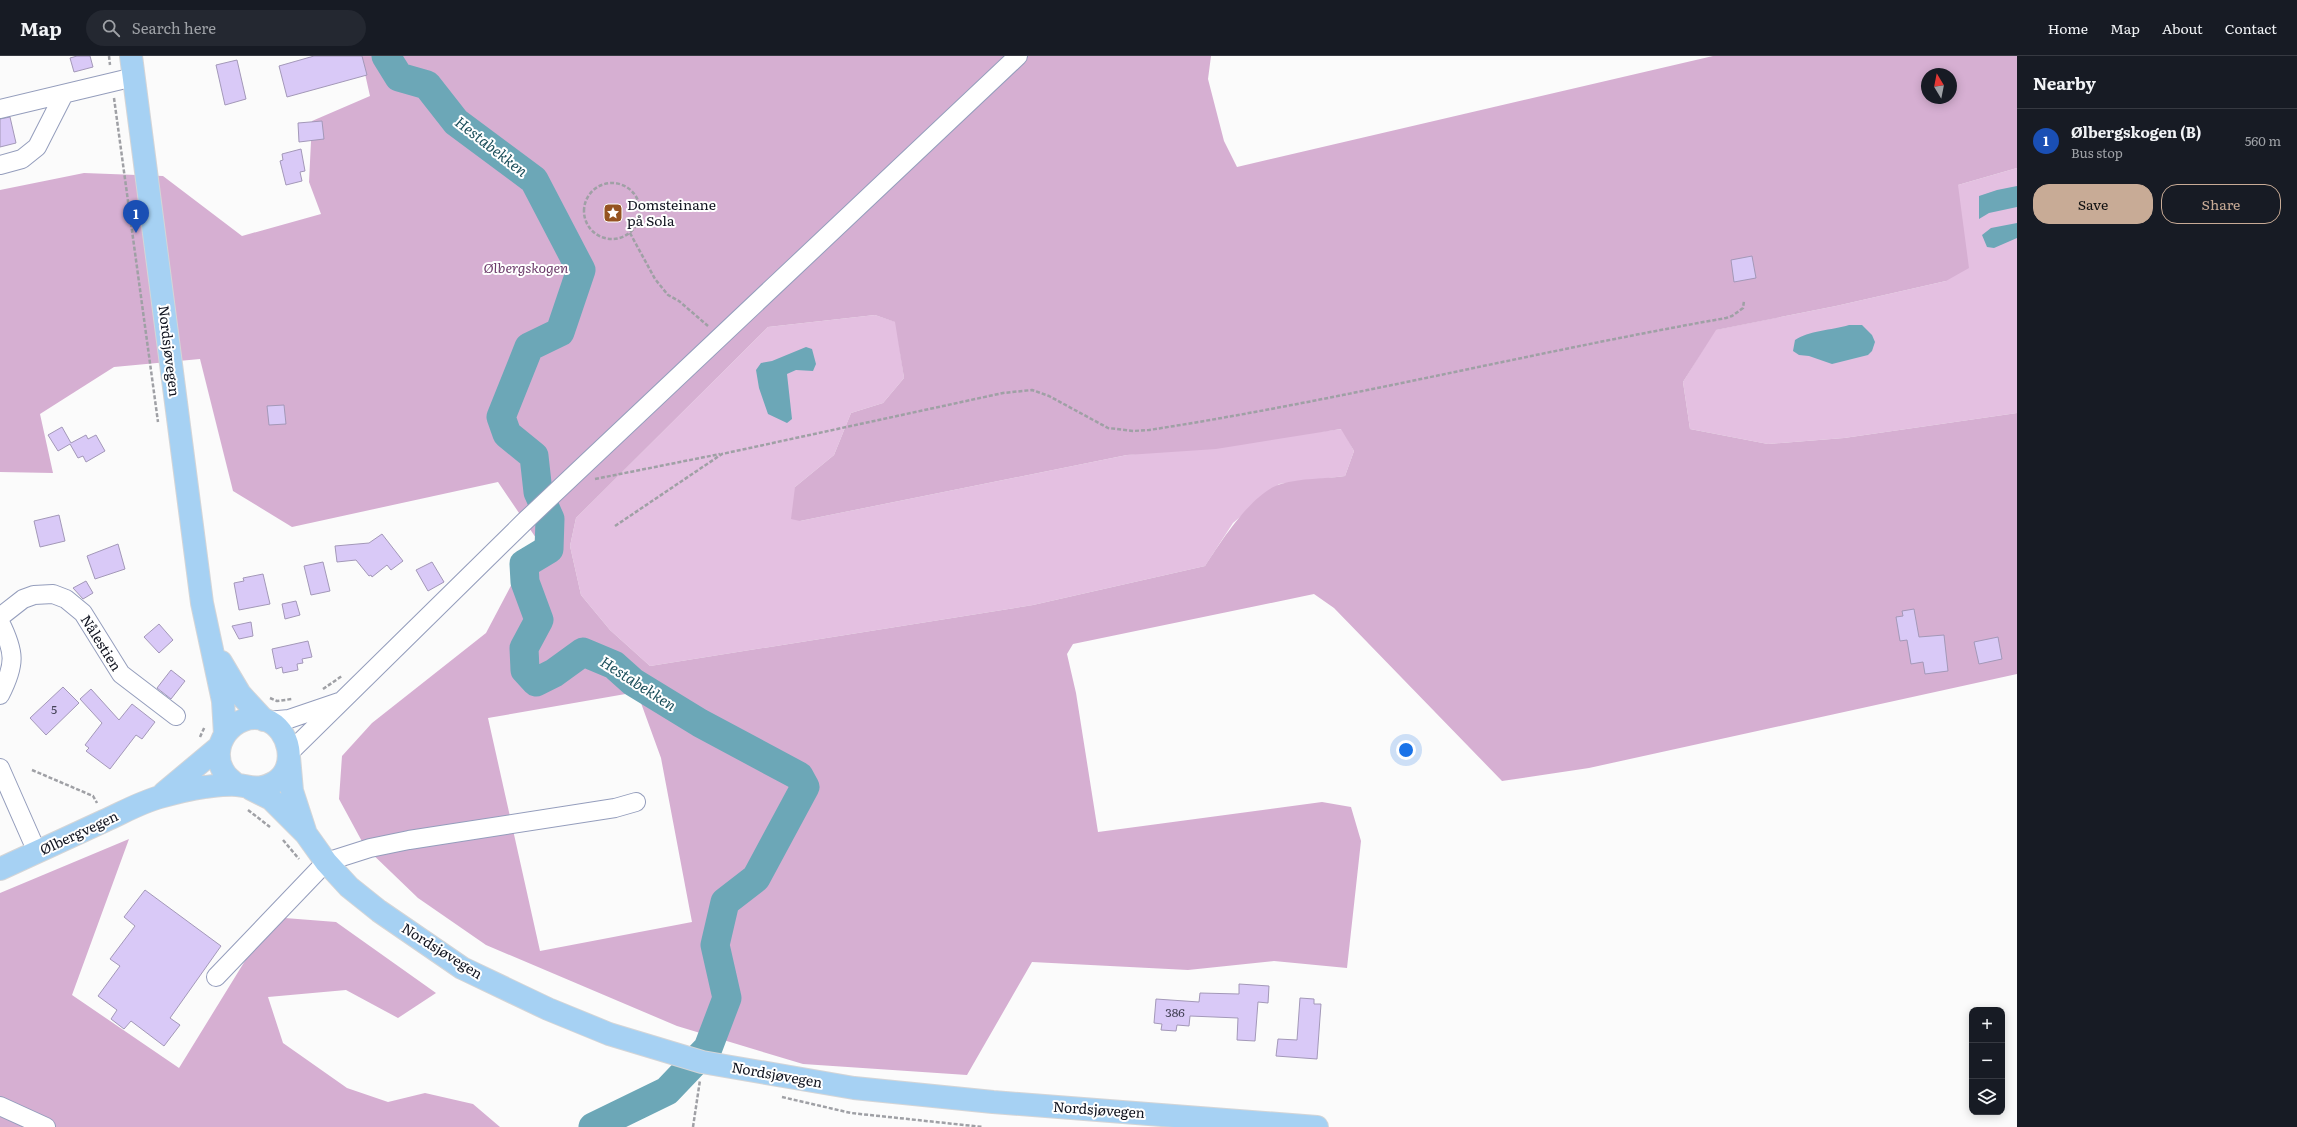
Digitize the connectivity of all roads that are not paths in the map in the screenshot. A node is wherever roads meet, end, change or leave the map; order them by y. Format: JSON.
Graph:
{"nodes":[{"id":1,"x":131,"y":56,"type":"edge"},
{"id":2,"x":1018,"y":56,"type":"edge"},
{"id":3,"x":134,"y":77,"type":"junction"},
{"id":4,"x":63,"y":96,"type":"junction"},
{"id":5,"x":0,"y":109,"type":"edge"},
{"id":6,"x":0,"y":165,"type":"edge"},
{"id":7,"x":0,"y":617,"type":"edge"},
{"id":8,"x":0,"y":622,"type":"edge"},
{"id":9,"x":212,"y":645,"type":"junction"},
{"id":10,"x":0,"y":695,"type":"edge"},
{"id":11,"x":347,"y":699,"type":"junction"},
{"id":12,"x":176,"y":716,"type":"dead end"},
{"id":13,"x":266,"y":720,"type":"junction"},
{"id":14,"x":222,"y":740,"type":"junction"},
{"id":15,"x":289,"y":755,"type":"junction"},
{"id":16,"x":0,"y":768,"type":"edge"},
{"id":17,"x":244,"y":787,"type":"junction"},
{"id":18,"x":158,"y":797,"type":"junction"},
{"id":19,"x":636,"y":802,"type":"dead end"},
{"id":20,"x":306,"y":834,"type":"junction"},
{"id":21,"x":37,"y":852,"type":"junction"},
{"id":22,"x":326,"y":862,"type":"junction"},
{"id":23,"x":0,"y":869,"type":"edge"},
{"id":24,"x":216,"y":977,"type":"dead end"},
{"id":25,"x":0,"y":1106,"type":"edge"},
{"id":26,"x":46,"y":1127,"type":"edge"},
{"id":27,"x":1317,"y":1127,"type":"edge"}],
"edges":[{"from":1,"to":3,"type":"main road","name":"Nordsjøvegen"},
{"from":2,"to":11,"type":"street"},
{"from":3,"to":4,"type":"street"},
{"from":3,"to":9,"type":"main road","name":"Nordsjøvegen"},
{"from":4,"to":5,"type":"street"},
{"from":4,"to":6,"type":"street"},
{"from":7,"to":12,"type":"street","name":"Nålestien"},
{"from":8,"to":10,"type":"street"},
{"from":9,"to":13,"type":"main road","name":"Nordsjøvegen"},
{"from":9,"to":14,"type":"main road","name":"Nordsjøvegen"},
{"from":11,"to":13,"type":"street"},
{"from":11,"to":15,"type":"street"},
{"from":13,"to":14,"type":"main road"},
{"from":13,"to":15,"type":"main road"},
{"from":14,"to":17,"type":"main road"},
{"from":14,"to":18,"type":"main road","name":"Ølbergvegen"},
{"from":15,"to":17,"type":"main road"},
{"from":15,"to":20,"type":"main road","name":"Nordsjøvegen"},
{"from":16,"to":21,"type":"street"},
{"from":17,"to":18,"type":"main road","name":"Ølbergvegen"},
{"from":17,"to":20,"type":"main road","name":"Nordsjøvegen"},
{"from":18,"to":21,"type":"main road","name":"Ølbergvegen"},
{"from":19,"to":22,"type":"street"},
{"from":20,"to":22,"type":"main road","name":"Nordsjøvegen"},
{"from":21,"to":23,"type":"main road","name":"Ølbergvegen"},
{"from":22,"to":24,"type":"street"},
{"from":22,"to":27,"type":"main road","name":"Nordsjøvegen"},
{"from":25,"to":26,"type":"street"}]}
